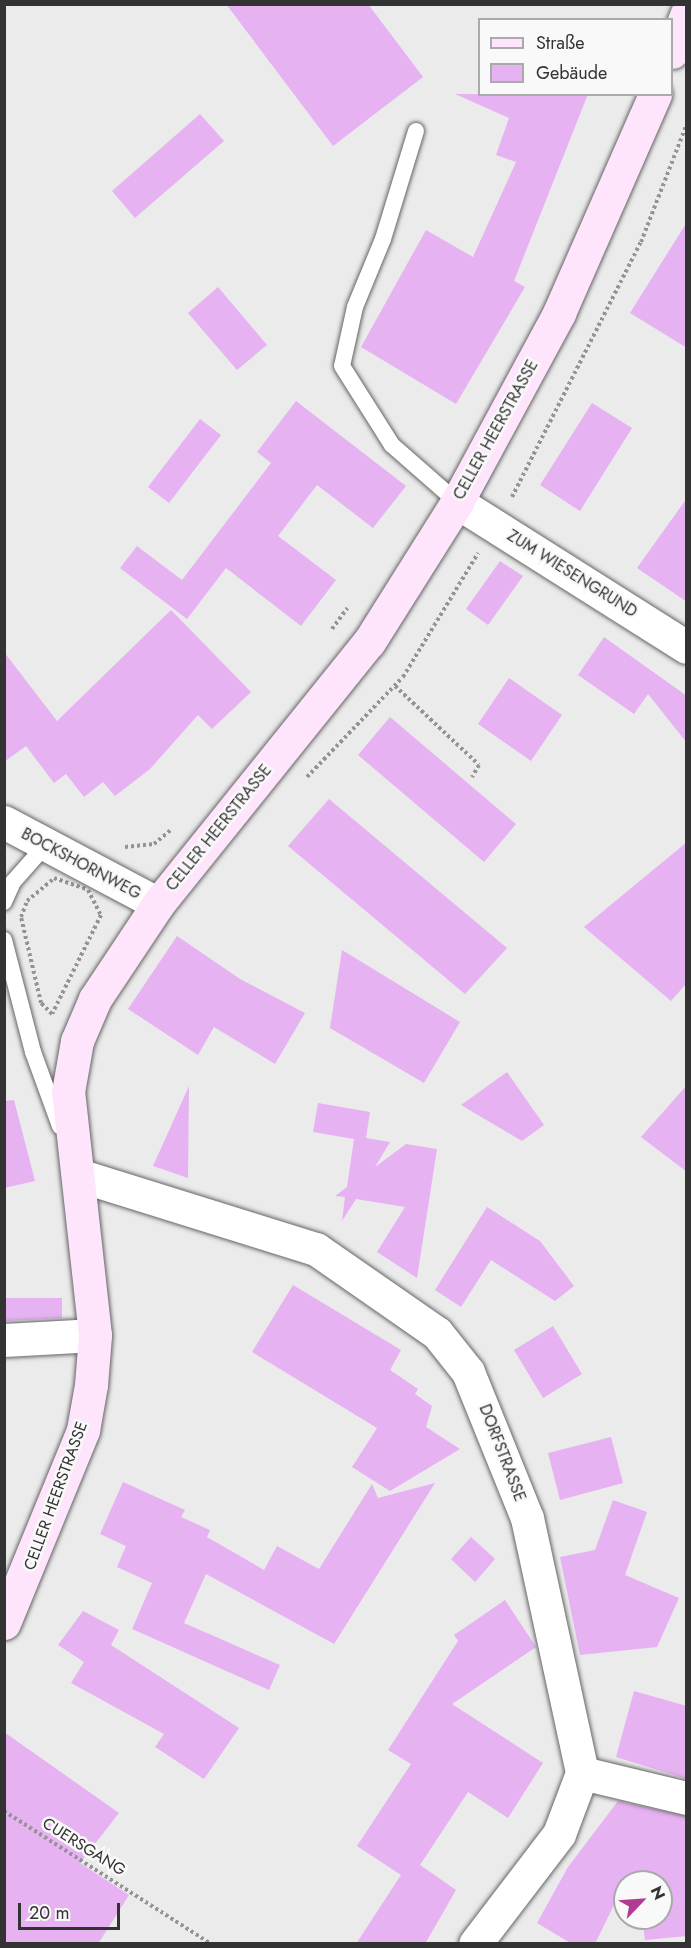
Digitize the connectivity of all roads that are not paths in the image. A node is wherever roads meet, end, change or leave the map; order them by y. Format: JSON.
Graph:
{"nodes":[{"id":1,"x":687,"y":15,"type":"edge"},
{"id":2,"x":673,"y":50,"type":"edge"},
{"id":3,"x":654,"y":96,"type":"edge"},
{"id":4,"x":416,"y":131,"type":"dead end"},
{"id":5,"x":457,"y":502,"type":"junction"},
{"id":6,"x":687,"y":647,"type":"edge"},
{"id":7,"x":4,"y":822,"type":"edge"},
{"id":8,"x":44,"y":847,"type":"junction"},
{"id":9,"x":4,"y":903,"type":"edge"},
{"id":10,"x":158,"y":904,"type":"junction"},
{"id":11,"x":4,"y":940,"type":"edge"},
{"id":12,"x":78,"y":1175,"type":"junction"},
{"id":13,"x":95,"y":1335,"type":"junction"},
{"id":14,"x":4,"y":1340,"type":"edge"},
{"id":15,"x":4,"y":1623,"type":"edge"},
{"id":16,"x":582,"y":1773,"type":"junction"},
{"id":17,"x":687,"y":1798,"type":"edge"},
{"id":18,"x":475,"y":1944,"type":"edge"}],
"edges":[{"from":1,"to":2,"type":"main road"},
{"from":3,"to":5,"type":"main road","name":"CELLER HEERSTRASSE"},
{"from":4,"to":5,"type":"lane"},
{"from":5,"to":6,"type":"street","name":"ZUM WIESENGRUND"},
{"from":5,"to":10,"type":"main road","name":"CELLER HEERSTRASSE"},
{"from":7,"to":8,"type":"street","name":"BOCKSHORNWEG"},
{"from":8,"to":9,"type":"lane"},
{"from":8,"to":10,"type":"street","name":"BOCKSHORNWEG"},
{"from":10,"to":12,"type":"main road","name":"CELLER HEERSTRASSE"},
{"from":11,"to":12,"type":"lane"},
{"from":12,"to":13,"type":"main road","name":"CELLER HEERSTRASSE"},
{"from":12,"to":16,"type":"street","name":"DORFSTRASSE"},
{"from":13,"to":14,"type":"street"},
{"from":13,"to":15,"type":"main road","name":"CELLER HEERSTRASSE"},
{"from":16,"to":17,"type":"street"},
{"from":16,"to":18,"type":"street"}]}
